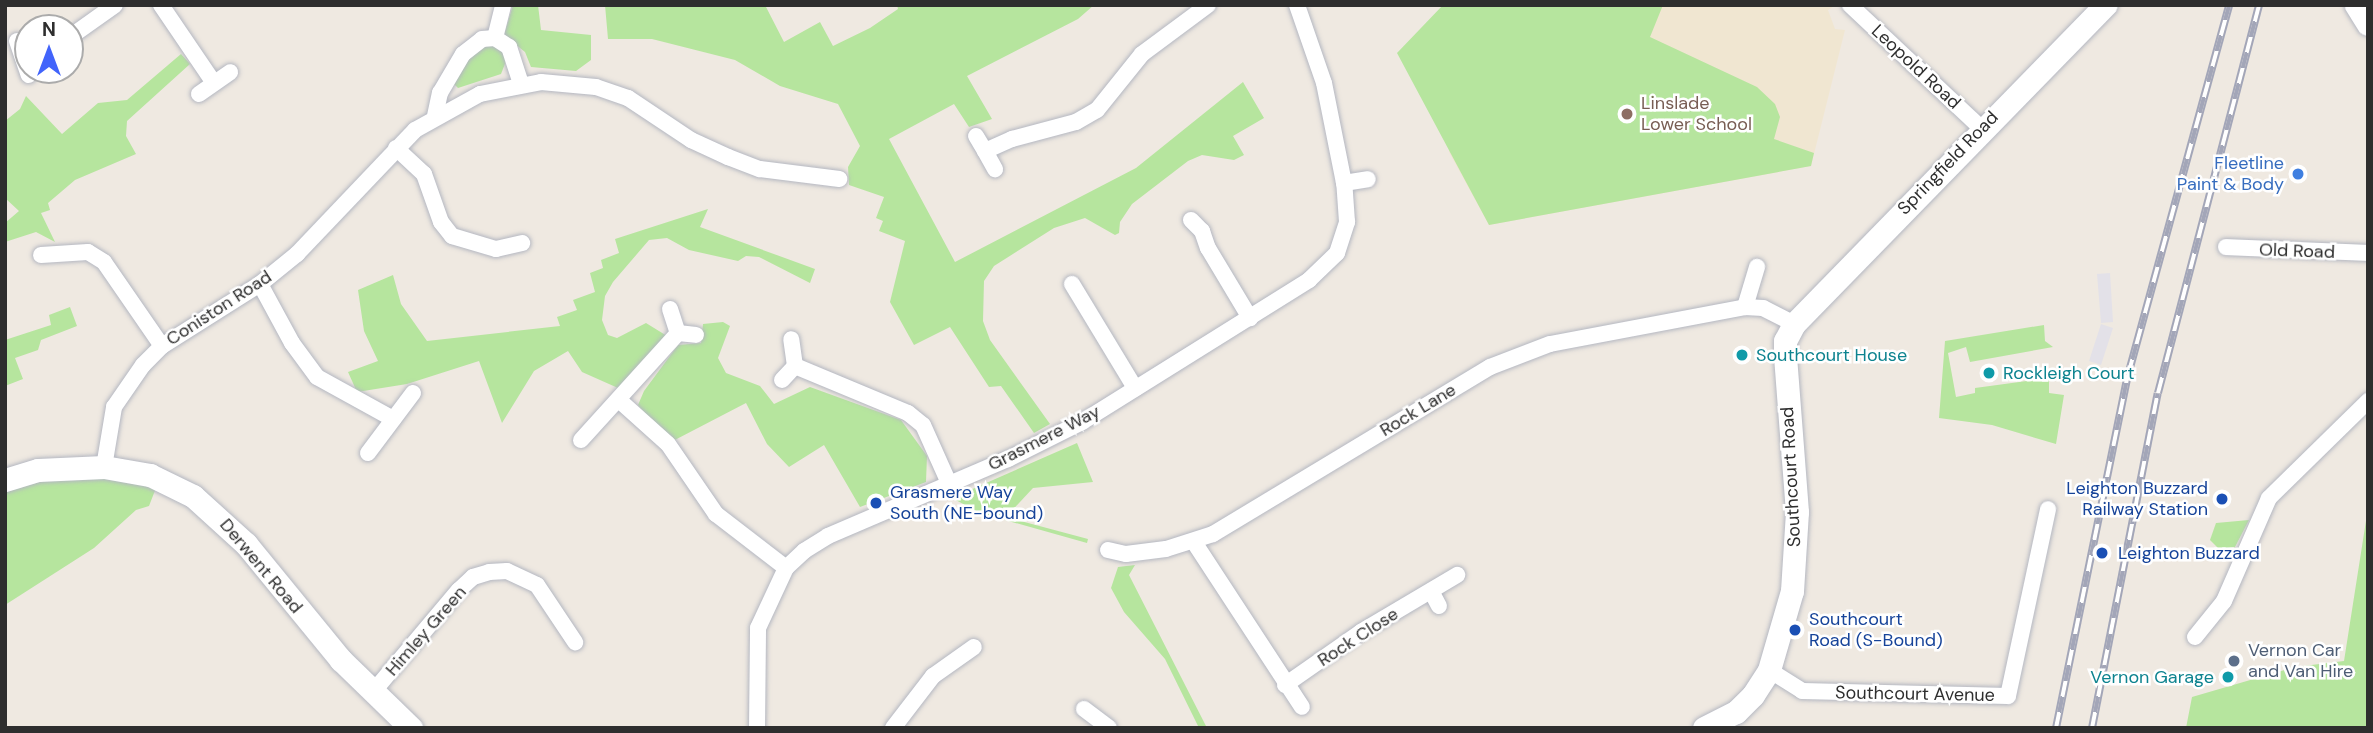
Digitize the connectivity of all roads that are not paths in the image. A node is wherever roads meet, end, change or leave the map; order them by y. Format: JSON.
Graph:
{"nodes":[{"id":1,"x":115,"y":5,"type":"edge"},
{"id":2,"x":161,"y":5,"type":"edge"},
{"id":3,"x":503,"y":5,"type":"edge"},
{"id":4,"x":1208,"y":5,"type":"edge"},
{"id":5,"x":1297,"y":5,"type":"edge"},
{"id":6,"x":1850,"y":5,"type":"edge"},
{"id":7,"x":2105,"y":5,"type":"edge"},
{"id":8,"x":2356,"y":5,"type":"edge"},
{"id":9,"x":2368,"y":24,"type":"edge"},
{"id":10,"x":84,"y":27,"type":"edge"},
{"id":11,"x":495,"y":38,"type":"junction"},
{"id":12,"x":230,"y":72,"type":"dead end"},
{"id":13,"x":214,"y":82,"type":"junction"},
{"id":14,"x":521,"y":84,"type":"junction"},
{"id":15,"x":199,"y":94,"type":"dead end"},
{"id":16,"x":435,"y":116,"type":"junction"},
{"id":17,"x":1982,"y":129,"type":"junction"},
{"id":18,"x":976,"y":136,"type":"dead end"},
{"id":19,"x":396,"y":148,"type":"junction"},
{"id":20,"x":985,"y":151,"type":"junction"},
{"id":21,"x":995,"y":169,"type":"dead end"},
{"id":22,"x":807,"y":177,"type":"junction"},
{"id":23,"x":839,"y":178,"type":"dead end"},
{"id":24,"x":1368,"y":179,"type":"dead end"},
{"id":25,"x":1344,"y":183,"type":"junction"},
{"id":26,"x":807,"y":194,"type":"dead end"},
{"id":27,"x":1191,"y":220,"type":"dead end"},
{"id":28,"x":522,"y":243,"type":"dead end"},
{"id":29,"x":2226,"y":247,"type":"dead end"},
{"id":30,"x":2368,"y":253,"type":"edge"},
{"id":31,"x":41,"y":255,"type":"dead end"},
{"id":32,"x":1757,"y":267,"type":"dead end"},
{"id":33,"x":260,"y":284,"type":"junction"},
{"id":34,"x":1065,"y":306,"type":"dead end"},
{"id":35,"x":1745,"y":307,"type":"junction"},
{"id":36,"x":670,"y":309,"type":"dead end"},
{"id":37,"x":1250,"y":318,"type":"junction"},
{"id":38,"x":1794,"y":324,"type":"junction"},
{"id":39,"x":678,"y":333,"type":"junction"},
{"id":40,"x":696,"y":335,"type":"dead end"},
{"id":41,"x":792,"y":339,"type":"dead end"},
{"id":42,"x":162,"y":346,"type":"junction"},
{"id":43,"x":794,"y":366,"type":"junction"},
{"id":44,"x":782,"y":380,"type":"dead end"},
{"id":45,"x":1135,"y":388,"type":"junction"},
{"id":46,"x":412,"y":393,"type":"dead end"},
{"id":47,"x":620,"y":401,"type":"junction"},
{"id":48,"x":2368,"y":401,"type":"edge"},
{"id":49,"x":393,"y":419,"type":"junction"},
{"id":50,"x":581,"y":440,"type":"dead end"},
{"id":51,"x":368,"y":453,"type":"dead end"},
{"id":52,"x":104,"y":467,"type":"junction"},
{"id":53,"x":5,"y":480,"type":"edge"},
{"id":54,"x":949,"y":483,"type":"junction"},
{"id":55,"x":2048,"y":509,"type":"dead end"},
{"id":56,"x":1194,"y":542,"type":"junction"},
{"id":57,"x":1108,"y":550,"type":"dead end"},
{"id":58,"x":786,"y":568,"type":"junction"},
{"id":59,"x":1457,"y":575,"type":"dead end"},
{"id":60,"x":1430,"y":591,"type":"junction"},
{"id":61,"x":1439,"y":606,"type":"dead end"},
{"id":62,"x":314,"y":629,"type":"joint"},
{"id":63,"x":2195,"y":638,"type":"dead end"},
{"id":64,"x":575,"y":642,"type":"dead end"},
{"id":65,"x":964,"y":649,"type":"dead end"},
{"id":66,"x":1769,"y":670,"type":"junction"},
{"id":67,"x":1286,"y":685,"type":"junction"},
{"id":68,"x":373,"y":692,"type":"junction"},
{"id":69,"x":1302,"y":707,"type":"dead end"},
{"id":70,"x":1084,"y":709,"type":"dead end"},
{"id":71,"x":1099,"y":725,"type":"edge"},
{"id":72,"x":411,"y":728,"type":"edge"},
{"id":73,"x":757,"y":728,"type":"edge"},
{"id":74,"x":893,"y":728,"type":"edge"},
{"id":75,"x":1704,"y":728,"type":"edge"}],
"edges":[{"from":1,"to":10,"type":"street"},
{"from":2,"to":13,"type":"street"},
{"from":3,"to":11,"type":"street"},
{"from":4,"to":20,"type":"street"},
{"from":5,"to":25,"type":"street","name":"Grasmere Way"},
{"from":6,"to":17,"type":"street","name":"Leopold Road"},
{"from":7,"to":17,"type":"street","name":"Springfield Road"},
{"from":8,"to":9,"type":"street"},
{"from":11,"to":14,"type":"street"},
{"from":11,"to":16,"type":"street"},
{"from":12,"to":13,"type":"street"},
{"from":13,"to":15,"type":"street"},
{"from":14,"to":16,"type":"street","name":"Coniston Road"},
{"from":14,"to":22,"type":"street","name":"Coniston Road"},
{"from":16,"to":19,"type":"street","name":"Coniston Road"},
{"from":17,"to":38,"type":"street","name":"Springfield Road"},
{"from":18,"to":20,"type":"street"},
{"from":19,"to":28,"type":"street"},
{"from":19,"to":33,"type":"street","name":"Coniston Road"},
{"from":20,"to":21,"type":"street"},
{"from":22,"to":23,"type":"street","name":"Coniston Road"},
{"from":22,"to":26,"type":"street"},
{"from":24,"to":25,"type":"street"},
{"from":25,"to":37,"type":"street","name":"Grasmere Way"},
{"from":27,"to":37,"type":"street"},
{"from":29,"to":30,"type":"street","name":"Old Road"},
{"from":31,"to":42,"type":"street"},
{"from":32,"to":35,"type":"street"},
{"from":33,"to":42,"type":"street","name":"Coniston Road"},
{"from":33,"to":49,"type":"street"},
{"from":34,"to":45,"type":"street"},
{"from":35,"to":38,"type":"street","name":"Rock Lane"},
{"from":35,"to":56,"type":"street","name":"Rock Lane"},
{"from":36,"to":39,"type":"street"},
{"from":37,"to":45,"type":"street","name":"Grasmere Way"},
{"from":38,"to":66,"type":"street","name":"Southcourt Road"},
{"from":39,"to":40,"type":"street"},
{"from":39,"to":47,"type":"street"},
{"from":41,"to":43,"type":"street"},
{"from":42,"to":52,"type":"street","name":"Coniston Road"},
{"from":43,"to":44,"type":"street"},
{"from":43,"to":54,"type":"street"},
{"from":45,"to":54,"type":"street","name":"Grasmere Way"},
{"from":46,"to":49,"type":"street"},
{"from":47,"to":50,"type":"street"},
{"from":47,"to":58,"type":"street"},
{"from":48,"to":63,"type":"street"},
{"from":49,"to":51,"type":"street"},
{"from":52,"to":53,"type":"street","name":"Derwent Road"},
{"from":52,"to":62,"type":"street","name":"Derwent Road"},
{"from":54,"to":58,"type":"street","name":"Grasmere Way"},
{"from":55,"to":66,"type":"street","name":"Southcourt Avenue"},
{"from":56,"to":57,"type":"street","name":"Rock Lane"},
{"from":56,"to":67,"type":"street"},
{"from":58,"to":73,"type":"street","name":"Grasmere Way"},
{"from":59,"to":60,"type":"street","name":"Rock Close"},
{"from":60,"to":61,"type":"street"},
{"from":60,"to":67,"type":"street","name":"Rock Close"},
{"from":62,"to":68,"type":"street","name":"Himley Green"},
{"from":64,"to":68,"type":"street","name":"Himley Green"},
{"from":65,"to":74,"type":"street"},
{"from":66,"to":75,"type":"street"},
{"from":67,"to":69,"type":"street"},
{"from":68,"to":72,"type":"street","name":"Himley Green"},
{"from":70,"to":71,"type":"street"}]}
